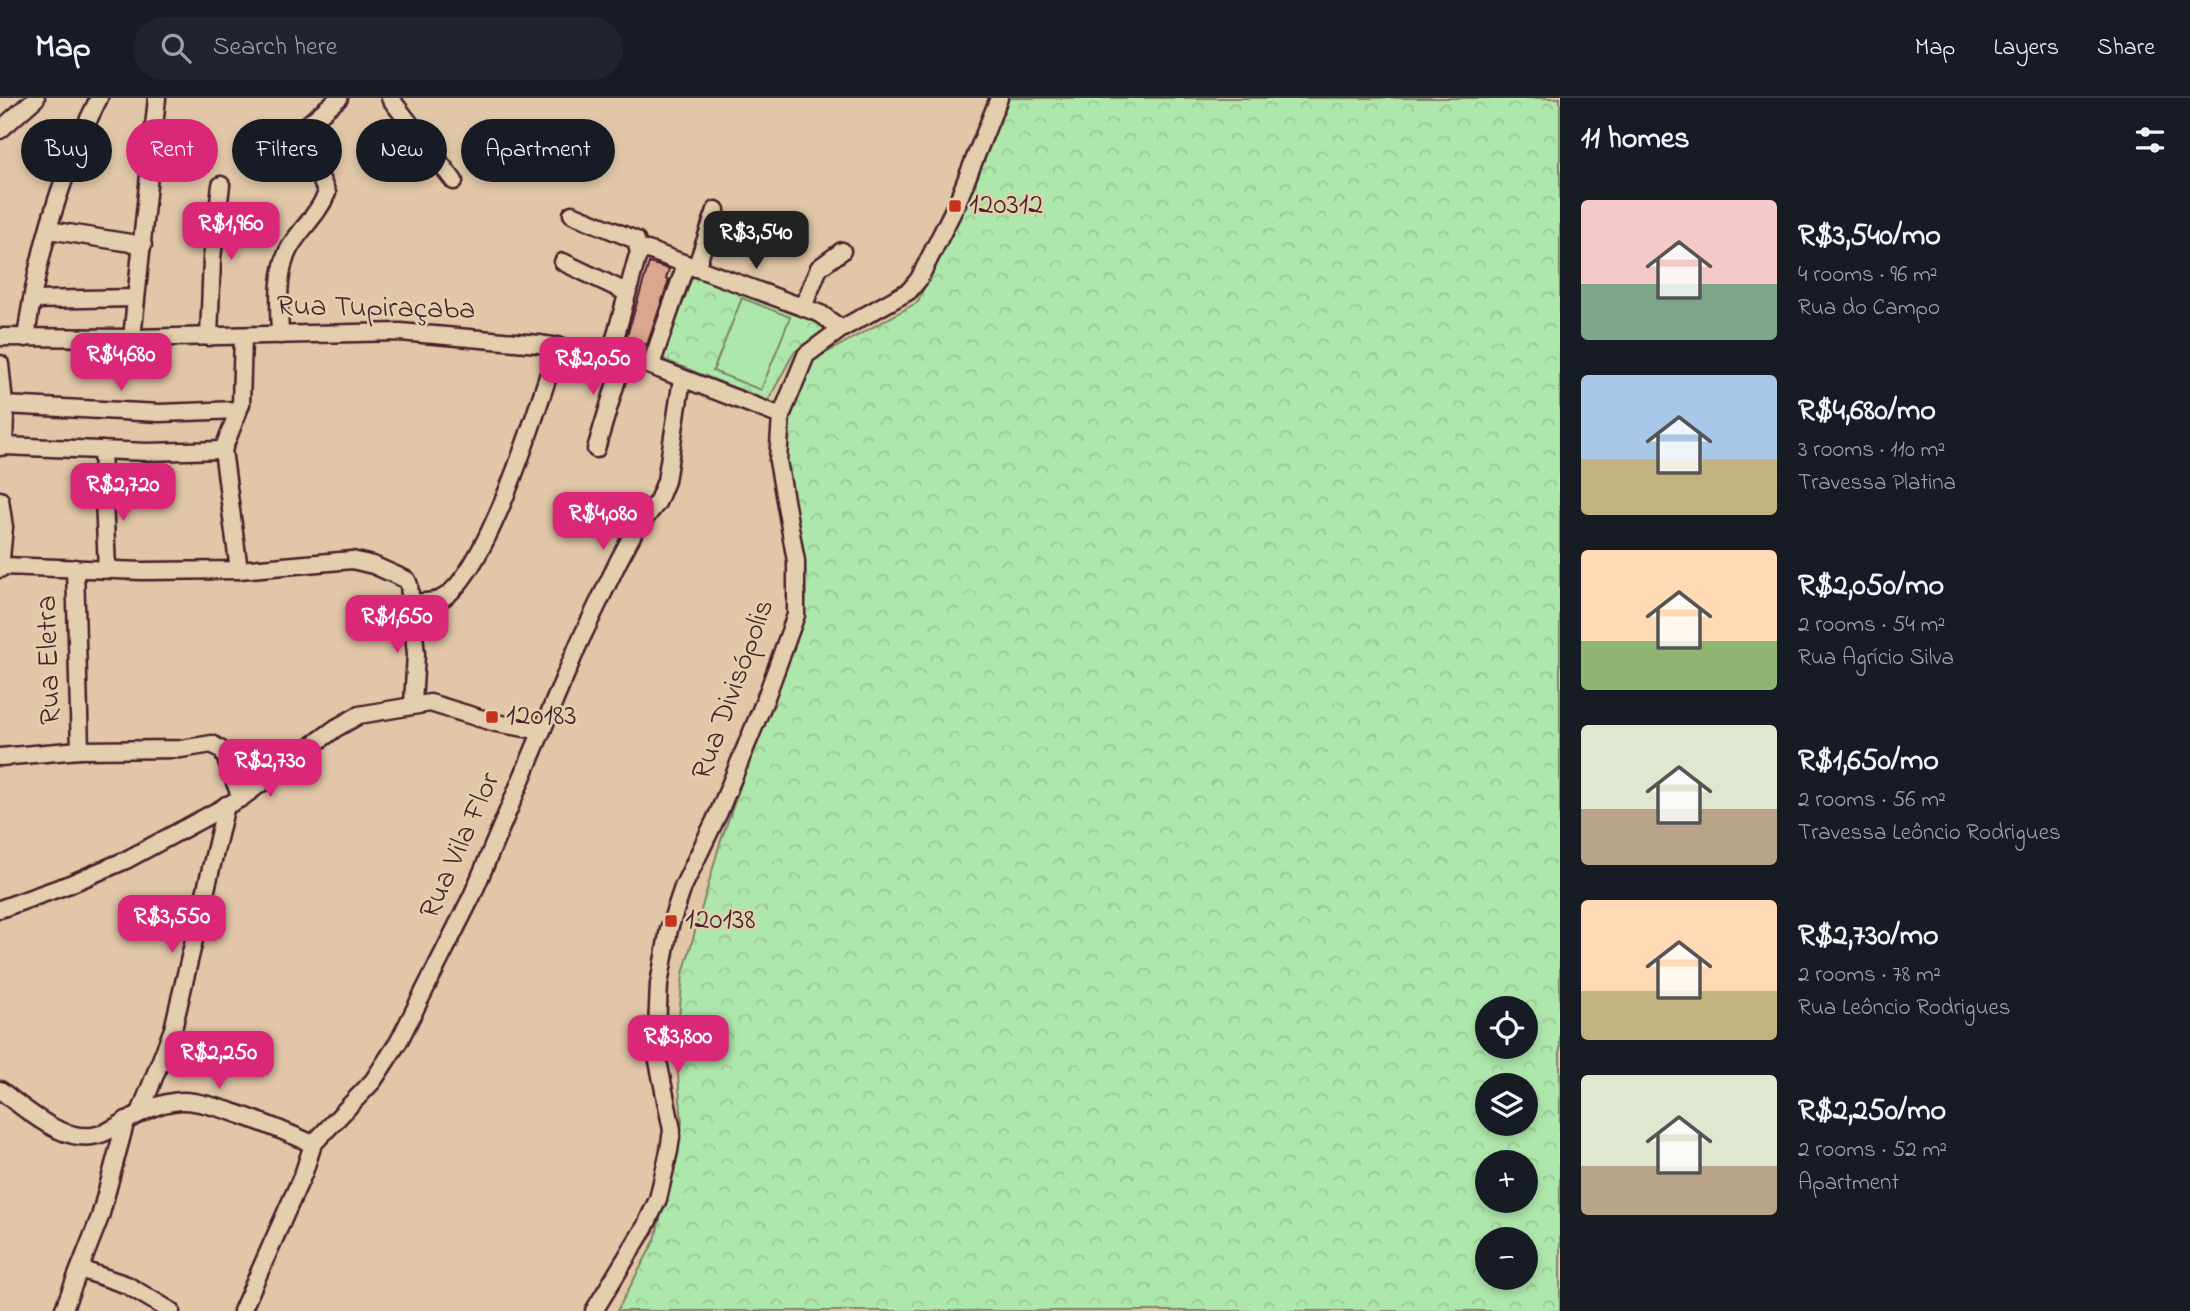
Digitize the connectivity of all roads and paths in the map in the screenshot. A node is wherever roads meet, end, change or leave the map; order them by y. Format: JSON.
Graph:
{"nodes":[{"id":1,"x":36,"y":98,"type":"edge"},
{"id":2,"x":99,"y":98,"type":"edge"},
{"id":3,"x":157,"y":98,"type":"edge"},
{"id":4,"x":339,"y":98,"type":"edge"},
{"id":5,"x":390,"y":98,"type":"edge"},
{"id":6,"x":999,"y":98,"type":"edge"},
{"id":7,"x":0,"y":130,"type":"edge"},
{"id":8,"x":454,"y":181,"type":"dead end"},
{"id":9,"x":220,"y":185,"type":"dead end"},
{"id":10,"x":716,"y":210,"type":"dead end"},
{"id":11,"x":572,"y":215,"type":"dead end"},
{"id":12,"x":48,"y":230,"type":"junction"},
{"id":13,"x":143,"y":245,"type":"junction"},
{"id":14,"x":644,"y":251,"type":"junction"},
{"id":15,"x":842,"y":251,"type":"dead end"},
{"id":16,"x":563,"y":262,"type":"dead end"},
{"id":17,"x":691,"y":266,"type":"junction"},
{"id":18,"x":626,"y":292,"type":"junction"},
{"id":19,"x":135,"y":298,"type":"junction"},
{"id":20,"x":32,"y":300,"type":"junction"},
{"id":21,"x":803,"y":307,"type":"junction"},
{"id":22,"x":841,"y":329,"type":"junction"},
{"id":23,"x":280,"y":335,"type":"junction"},
{"id":24,"x":243,"y":336,"type":"junction"},
{"id":25,"x":0,"y":337,"type":"edge"},
{"id":26,"x":209,"y":337,"type":"junction"},
{"id":27,"x":26,"y":338,"type":"junction"},
{"id":28,"x":132,"y":338,"type":"junction"},
{"id":29,"x":558,"y":346,"type":"junction"},
{"id":30,"x":618,"y":354,"type":"junction"},
{"id":31,"x":0,"y":364,"type":"edge"},
{"id":32,"x":651,"y":365,"type":"junction"},
{"id":33,"x":682,"y":379,"type":"junction"},
{"id":34,"x":4,"y":405,"type":"junction"},
{"id":35,"x":238,"y":411,"type":"junction"},
{"id":36,"x":781,"y":416,"type":"junction"},
{"id":37,"x":2,"y":446,"type":"edge"},
{"id":38,"x":596,"y":449,"type":"dead end"},
{"id":39,"x":102,"y":450,"type":"junction"},
{"id":40,"x":223,"y":450,"type":"junction"},
{"id":41,"x":0,"y":500,"type":"edge"},
{"id":42,"x":1,"y":567,"type":"edge"},
{"id":43,"x":75,"y":568,"type":"junction"},
{"id":44,"x":107,"y":569,"type":"junction"},
{"id":45,"x":239,"y":570,"type":"junction"},
{"id":46,"x":408,"y":603,"type":"junction"},
{"id":47,"x":413,"y":704,"type":"junction"},
{"id":48,"x":542,"y":731,"type":"junction"},
{"id":49,"x":80,"y":750,"type":"junction"},
{"id":50,"x":0,"y":757,"type":"edge"},
{"id":51,"x":241,"y":797,"type":"junction"},
{"id":52,"x":226,"y":805,"type":"junction"},
{"id":53,"x":0,"y":909,"type":"edge"},
{"id":54,"x":0,"y":1090,"type":"edge"},
{"id":55,"x":133,"y":1116,"type":"junction"},
{"id":56,"x":313,"y":1144,"type":"junction"},
{"id":57,"x":80,"y":1269,"type":"junction"},
{"id":58,"x":64,"y":1311,"type":"edge"},
{"id":59,"x":171,"y":1311,"type":"edge"},
{"id":60,"x":242,"y":1311,"type":"edge"},
{"id":61,"x":594,"y":1311,"type":"edge"}],
"edges":[{"from":1,"to":7,"type":"street"},
{"from":2,"to":12,"type":"street"},
{"from":3,"to":13,"type":"street"},
{"from":4,"to":23,"type":"street"},
{"from":5,"to":8,"type":"street"},
{"from":6,"to":22,"type":"street","name":"Rua Divisópolis"},
{"from":9,"to":26,"type":"street"},
{"from":10,"to":17,"type":"street"},
{"from":11,"to":14,"type":"street"},
{"from":12,"to":13,"type":"street"},
{"from":12,"to":20,"type":"street"},
{"from":13,"to":19,"type":"street"},
{"from":14,"to":17,"type":"street"},
{"from":14,"to":18,"type":"street"},
{"from":15,"to":21,"type":"street"},
{"from":16,"to":18,"type":"street"},
{"from":17,"to":21,"type":"street"},
{"from":17,"to":32,"type":"street"},
{"from":18,"to":30,"type":"street"},
{"from":19,"to":20,"type":"street"},
{"from":19,"to":28,"type":"street"},
{"from":20,"to":27,"type":"street"},
{"from":21,"to":22,"type":"street"},
{"from":22,"to":36,"type":"street","name":"Rua Divisópolis"},
{"from":23,"to":24,"type":"street","name":"Rua Tupiraçaba"},
{"from":23,"to":29,"type":"street","name":"Rua Tupiraçaba"},
{"from":24,"to":26,"type":"street","name":"Rua Tupiraçaba"},
{"from":24,"to":35,"type":"street"},
{"from":25,"to":27,"type":"street","name":"Rua Tupiraçaba"},
{"from":26,"to":28,"type":"street","name":"Rua Tupiraçaba"},
{"from":27,"to":28,"type":"street","name":"Rua Tupiraçaba"},
{"from":29,"to":30,"type":"street","name":"Rua Tupiraçaba"},
{"from":29,"to":46,"type":"street"},
{"from":30,"to":32,"type":"street","name":"Rua Tupiraçaba"},
{"from":30,"to":38,"type":"street"},
{"from":31,"to":34,"type":"street"},
{"from":32,"to":33,"type":"street","name":"Rua Tupiraçaba"},
{"from":33,"to":36,"type":"street","name":"Rua Tupiraçaba"},
{"from":33,"to":48,"type":"street","name":"Rua Vila Flor"},
{"from":34,"to":35,"type":"street"},
{"from":34,"to":37,"type":"street"},
{"from":35,"to":40,"type":"street"},
{"from":36,"to":61,"type":"street","name":"Rua Divisópolis"},
{"from":37,"to":39,"type":"street"},
{"from":39,"to":40,"type":"street"},
{"from":39,"to":44,"type":"street"},
{"from":40,"to":45,"type":"street"},
{"from":41,"to":42,"type":"street"},
{"from":42,"to":43,"type":"street"},
{"from":43,"to":44,"type":"street"},
{"from":43,"to":49,"type":"street","name":"Rua Eletra"},
{"from":44,"to":45,"type":"street"},
{"from":45,"to":46,"type":"street"},
{"from":46,"to":47,"type":"street"},
{"from":47,"to":48,"type":"street"},
{"from":47,"to":51,"type":"street"},
{"from":48,"to":56,"type":"street","name":"Rua Vila Flor"},
{"from":49,"to":50,"type":"street"},
{"from":49,"to":51,"type":"street"},
{"from":51,"to":52,"type":"street"},
{"from":52,"to":53,"type":"street"},
{"from":52,"to":55,"type":"street"},
{"from":54,"to":55,"type":"street"},
{"from":55,"to":56,"type":"street"},
{"from":55,"to":57,"type":"street"},
{"from":56,"to":60,"type":"street","name":"Rua Vila Flor"},
{"from":57,"to":58,"type":"street"},
{"from":57,"to":59,"type":"street"}]}
